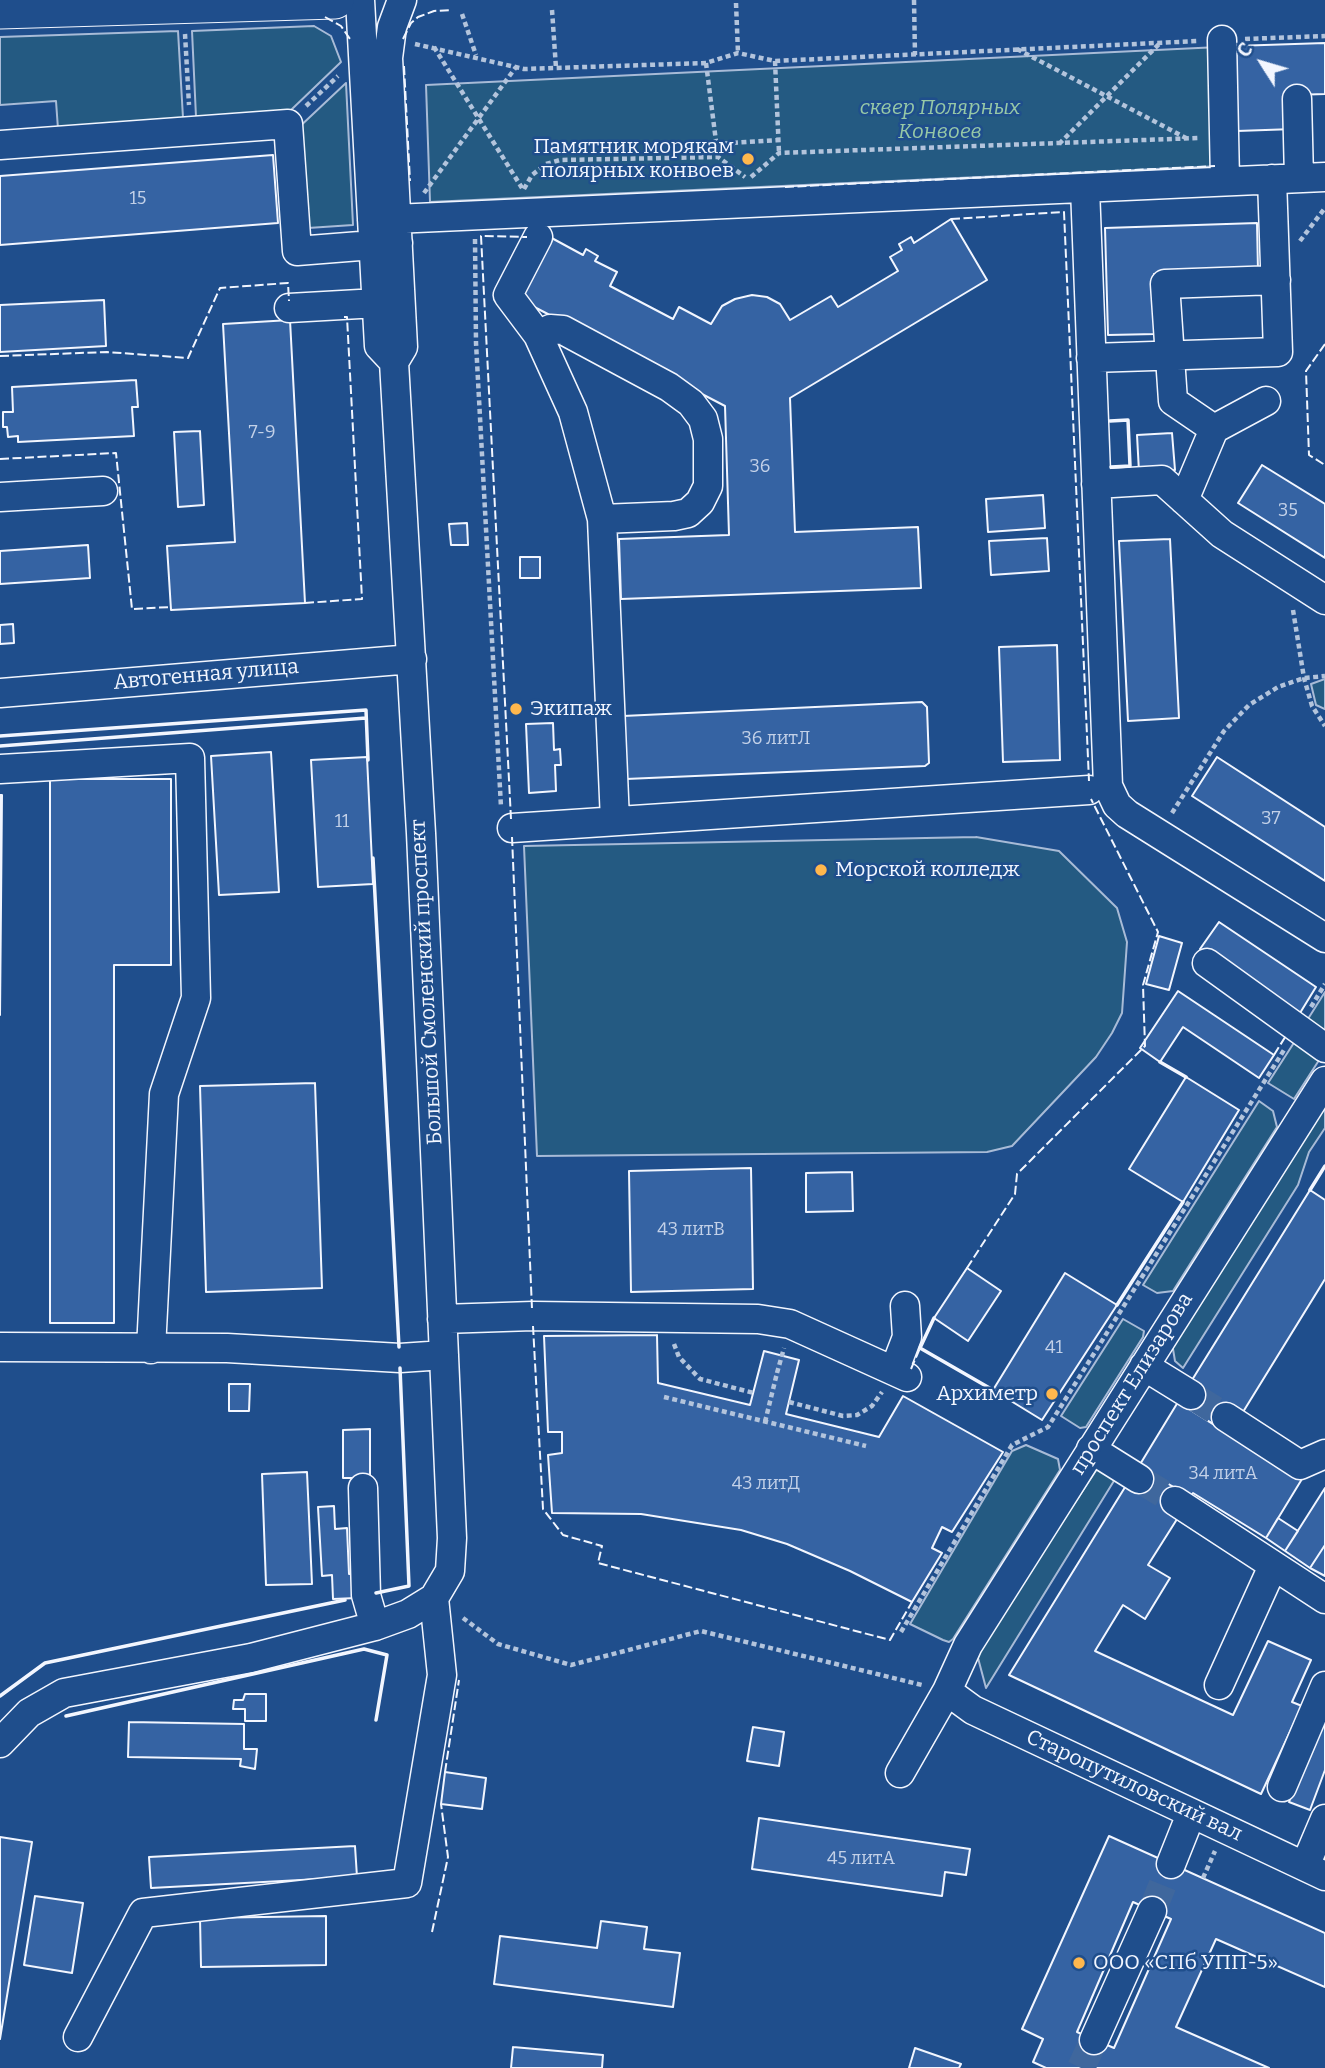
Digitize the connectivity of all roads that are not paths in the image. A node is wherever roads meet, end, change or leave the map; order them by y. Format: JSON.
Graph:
{"nodes":[{"id":1,"x":335,"y":0,"type":"edge"},
{"id":2,"x":360,"y":0,"type":"edge"},
{"id":3,"x":402,"y":0,"type":"edge"},
{"id":4,"x":0,"y":10,"type":"edge"},
{"id":5,"x":1222,"y":40,"type":"road end"},
{"id":6,"x":1297,"y":99,"type":"dead end"},
{"id":7,"x":0,"y":145,"type":"edge"},
{"id":8,"x":1299,"y":178,"type":"edge"},
{"id":9,"x":1225,"y":180,"type":"junction"},
{"id":10,"x":1085,"y":188,"type":"junction"},
{"id":11,"x":528,"y":213,"type":"junction"},
{"id":12,"x":391,"y":226,"type":"junction"},
{"id":13,"x":1276,"y":280,"type":"junction"},
{"id":14,"x":389,"y":303,"type":"junction"},
{"id":15,"x":289,"y":308,"type":"dead end"},
{"id":16,"x":538,"y":335,"type":"junction"},
{"id":17,"x":1168,"y":356,"type":"junction"},
{"id":18,"x":1091,"y":358,"type":"junction"},
{"id":19,"x":1266,"y":401,"type":"dead end"},
{"id":20,"x":1214,"y":429,"type":"junction"},
{"id":21,"x":1096,"y":484,"type":"junction"},
{"id":22,"x":103,"y":491,"type":"dead end"},
{"id":23,"x":0,"y":497,"type":"edge"},
{"id":24,"x":1184,"y":500,"type":"junction"},
{"id":25,"x":602,"y":519,"type":"junction"},
{"id":26,"x":1325,"y":600,"type":"edge"},
{"id":27,"x":412,"y":659,"type":"junction"},
{"id":28,"x":0,"y":693,"type":"edge"},
{"id":29,"x":0,"y":769,"type":"edge"},
{"id":30,"x":1089,"y":790,"type":"dead end"},
{"id":31,"x":615,"y":821,"type":"junction"},
{"id":32,"x":512,"y":828,"type":"dead end"},
{"id":33,"x":1325,"y":938,"type":"edge"},
{"id":34,"x":1208,"y":963,"type":"dead end"},
{"id":35,"x":1325,"y":1048,"type":"edge"},
{"id":36,"x":1325,"y":1081,"type":"edge"},
{"id":37,"x":905,"y":1306,"type":"dead end"},
{"id":38,"x":442,"y":1319,"type":"junction"},
{"id":39,"x":0,"y":1347,"type":"edge"},
{"id":40,"x":151,"y":1349,"type":"junction"},
{"id":41,"x":444,"y":1355,"type":"junction"},
{"id":42,"x":1144,"y":1366,"type":"junction"},
{"id":43,"x":1191,"y":1395,"type":"tunnel mouth"},
{"id":44,"x":1226,"y":1417,"type":"tunnel mouth"},
{"id":45,"x":1091,"y":1449,"type":"junction"},
{"id":46,"x":1325,"y":1454,"type":"edge"},
{"id":47,"x":1139,"y":1479,"type":"tunnel mouth"},
{"id":48,"x":363,"y":1488,"type":"dead end"},
{"id":49,"x":1175,"y":1501,"type":"tunnel mouth"},
{"id":50,"x":1273,"y":1566,"type":"junction"},
{"id":51,"x":434,"y":1598,"type":"junction"},
{"id":52,"x":1325,"y":1600,"type":"edge"},
{"id":53,"x":375,"y":1626,"type":"junction"},
{"id":54,"x":1219,"y":1685,"type":"dead end"},
{"id":55,"x":1325,"y":1686,"type":"edge"},
{"id":56,"x":947,"y":1691,"type":"junction"},
{"id":57,"x":0,"y":1743,"type":"edge"},
{"id":58,"x":900,"y":1773,"type":"dead end"},
{"id":59,"x":1282,"y":1787,"type":"dead end"},
{"id":60,"x":1191,"y":1814,"type":"junction"},
{"id":61,"x":1325,"y":1819,"type":"edge"},
{"id":62,"x":1171,"y":1864,"type":"tunnel mouth"},
{"id":63,"x":1315,"y":1871,"type":"edge"},
{"id":64,"x":1152,"y":1910,"type":"tunnel mouth"},
{"id":65,"x":78,"y":2037,"type":"dead end"},
{"id":66,"x":1094,"y":2040,"type":"tunnel mouth"}],
"edges":[{"from":1,"to":4,"type":"main road"},
{"from":2,"to":12,"type":"street","name":"Большой Смоленский проспект"},
{"from":3,"to":12,"type":"street","name":"Большой Смоленский проспект"},
{"from":5,"to":9,"type":"street"},
{"from":6,"to":8,"type":"street"},
{"from":7,"to":12,"type":"street"},
{"from":8,"to":9,"type":"street"},
{"from":8,"to":13,"type":"street"},
{"from":9,"to":10,"type":"street"},
{"from":10,"to":11,"type":"street"},
{"from":10,"to":18,"type":"street"},
{"from":11,"to":12,"type":"street"},
{"from":11,"to":16,"type":"street"},
{"from":12,"to":14,"type":"street","name":"Большой Смоленский проспект"},
{"from":13,"to":17,"type":"street"},
{"from":13,"to":17,"type":"street"},
{"from":14,"to":15,"type":"street"},
{"from":14,"to":27,"type":"street","name":"Большой Смоленский проспект"},
{"from":16,"to":25,"type":"street"},
{"from":16,"to":25,"type":"street"},
{"from":17,"to":18,"type":"street"},
{"from":17,"to":20,"type":"street"},
{"from":18,"to":21,"type":"street"},
{"from":19,"to":20,"type":"street"},
{"from":20,"to":24,"type":"street"},
{"from":21,"to":24,"type":"street"},
{"from":21,"to":33,"type":"street"},
{"from":22,"to":23,"type":"street"},
{"from":24,"to":26,"type":"street"},
{"from":25,"to":31,"type":"street"},
{"from":27,"to":28,"type":"street","name":"Автогенная улица"},
{"from":27,"to":38,"type":"street","name":"Большой Смоленский проспект"},
{"from":29,"to":40,"type":"street"},
{"from":30,"to":31,"type":"street"},
{"from":31,"to":32,"type":"street"},
{"from":34,"to":35,"type":"street"},
{"from":36,"to":42,"type":"street","name":"проспект Елизарова"},
{"from":37,"to":38,"type":"street"},
{"from":38,"to":41,"type":"street","name":"Большой Смоленский проспект"},
{"from":39,"to":40,"type":"street"},
{"from":40,"to":41,"type":"street"},
{"from":41,"to":51,"type":"street","name":"Большой Смоленский проспект"},
{"from":42,"to":43,"type":"street"},
{"from":42,"to":45,"type":"street","name":"проспект Елизарова"},
{"from":44,"to":46,"type":"street"},
{"from":45,"to":47,"type":"street"},
{"from":45,"to":56,"type":"street","name":"проспект Елизарова"},
{"from":48,"to":53,"type":"street"},
{"from":49,"to":50,"type":"street"},
{"from":50,"to":52,"type":"street"},
{"from":50,"to":54,"type":"street"},
{"from":51,"to":53,"type":"street"},
{"from":51,"to":65,"type":"street"},
{"from":53,"to":57,"type":"street"},
{"from":55,"to":59,"type":"street"},
{"from":56,"to":58,"type":"street","name":"проспект Елизарова"},
{"from":56,"to":60,"type":"street","name":"Старопутиловский вал"},
{"from":60,"to":62,"type":"street"},
{"from":60,"to":63,"type":"street","name":"Старопутиловский вал"},
{"from":61,"to":63,"type":"street"},
{"from":64,"to":66,"type":"street"}]}
